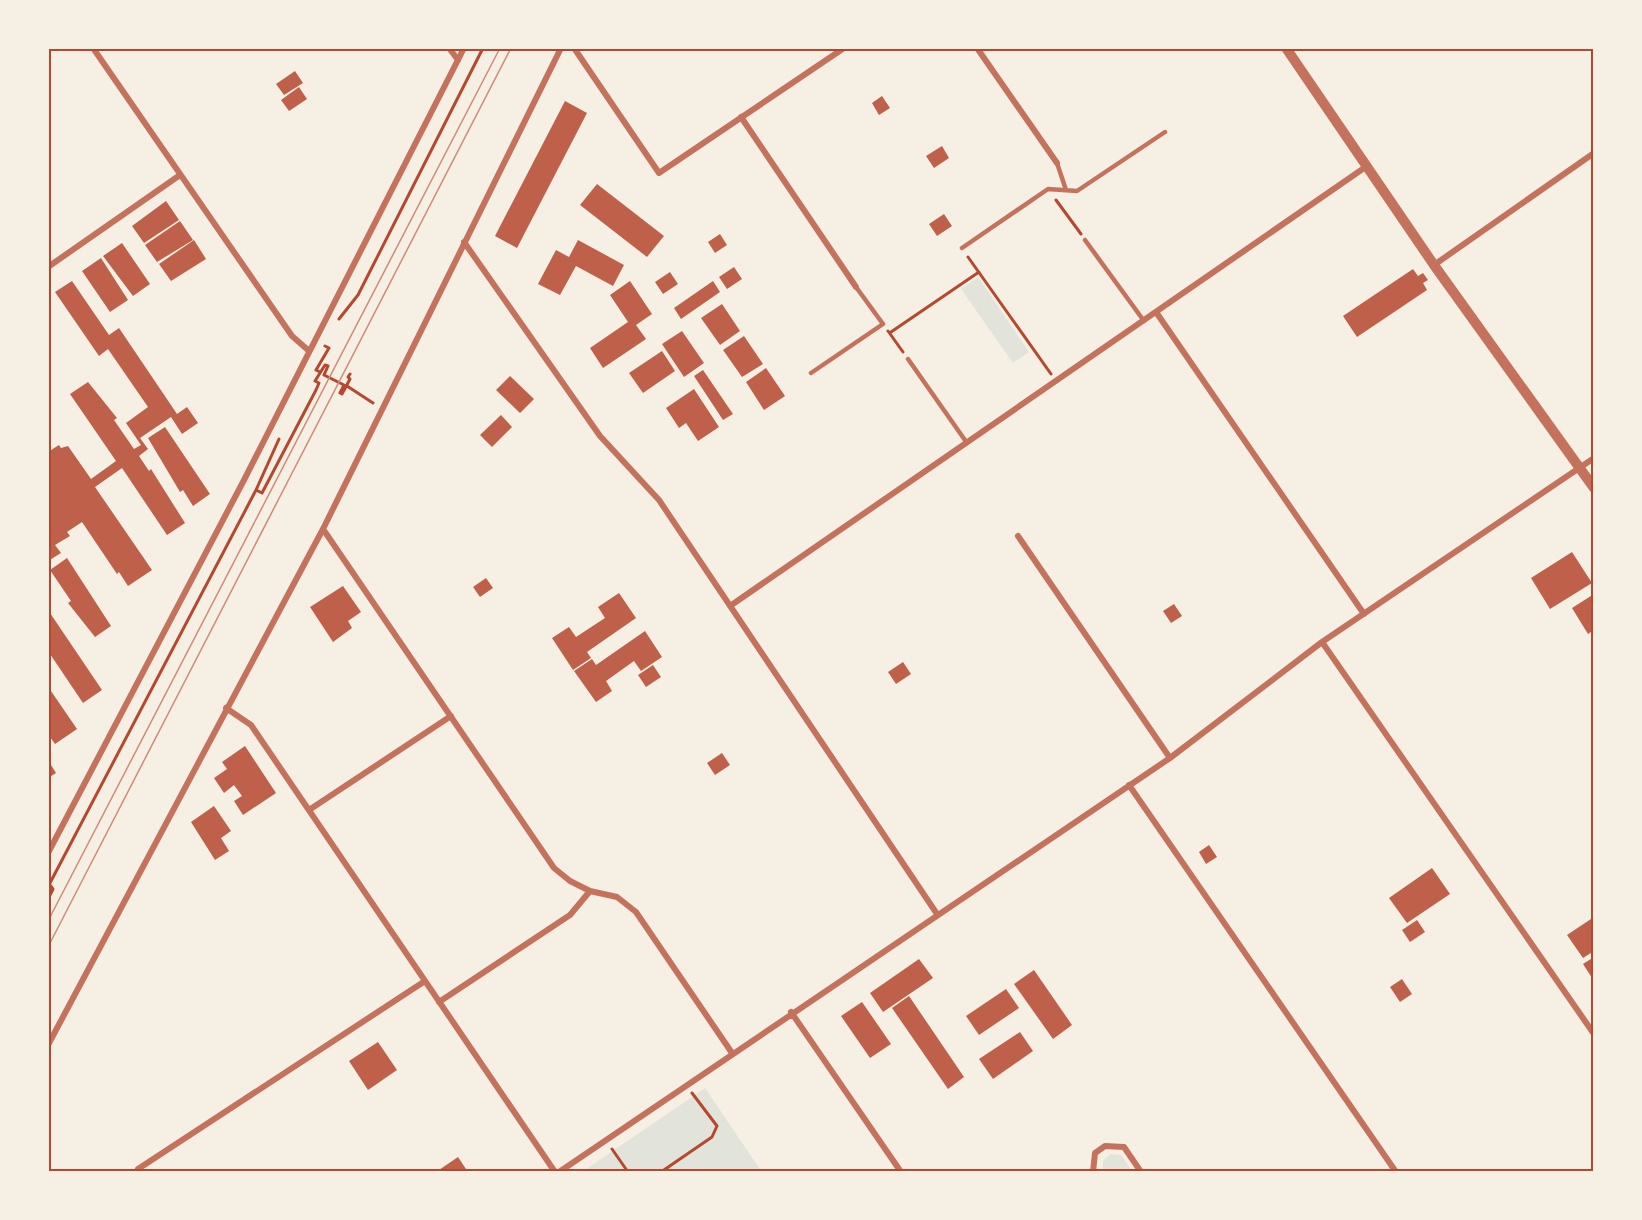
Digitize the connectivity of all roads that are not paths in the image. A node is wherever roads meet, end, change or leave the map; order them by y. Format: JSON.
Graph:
{"nodes":[{"id":1,"x":93,"y":48,"type":"edge"},
{"id":2,"x":449,"y":48,"type":"edge"},
{"id":3,"x":464,"y":48,"type":"edge"},
{"id":4,"x":561,"y":48,"type":"edge"},
{"id":5,"x":574,"y":48,"type":"edge"},
{"id":6,"x":844,"y":48,"type":"edge"},
{"id":7,"x":977,"y":48,"type":"edge"},
{"id":8,"x":1286,"y":48,"type":"edge"},
{"id":9,"x":458,"y":60,"type":"junction"},
{"id":10,"x":741,"y":117,"type":"junction"},
{"id":11,"x":1165,"y":132,"type":"dead end"},
{"id":12,"x":1594,"y":153,"type":"edge"},
{"id":13,"x":1057,"y":163,"type":"joint"},
{"id":14,"x":1367,"y":166,"type":"junction"},
{"id":15,"x":180,"y":175,"type":"junction"},
{"id":16,"x":1066,"y":190,"type":"junction"},
{"id":17,"x":1085,"y":240,"type":"road end"},
{"id":18,"x":464,"y":242,"type":"junction"},
{"id":19,"x":962,"y":248,"type":"road end"},
{"id":20,"x":1434,"y":265,"type":"junction"},
{"id":21,"x":48,"y":267,"type":"edge"},
{"id":22,"x":856,"y":286,"type":"joint"},
{"id":23,"x":1156,"y":312,"type":"junction"},
{"id":24,"x":1144,"y":321,"type":"junction"},
{"id":25,"x":308,"y":350,"type":"junction"},
{"id":26,"x":908,"y":359,"type":"road end"},
{"id":27,"x":812,"y":373,"type":"dead end"},
{"id":28,"x":967,"y":443,"type":"junction"},
{"id":29,"x":1594,"y":458,"type":"edge"},
{"id":30,"x":1580,"y":467,"type":"junction"},
{"id":31,"x":1594,"y":488,"type":"edge"},
{"id":32,"x":323,"y":529,"type":"junction"},
{"id":33,"x":1018,"y":536,"type":"dead end"},
{"id":34,"x":730,"y":606,"type":"junction"},
{"id":35,"x":1364,"y":614,"type":"junction"},
{"id":36,"x":1322,"y":642,"type":"junction"},
{"id":37,"x":226,"y":708,"type":"junction"},
{"id":38,"x":451,"y":716,"type":"junction"},
{"id":39,"x":1170,"y":758,"type":"junction"},
{"id":40,"x":1129,"y":785,"type":"junction"},
{"id":41,"x":309,"y":810,"type":"junction"},
{"id":42,"x":48,"y":853,"type":"edge"},
{"id":43,"x":590,"y":891,"type":"junction"},
{"id":44,"x":937,"y":914,"type":"junction"},
{"id":45,"x":425,"y":981,"type":"junction"},
{"id":46,"x":439,"y":1002,"type":"junction"},
{"id":47,"x":791,"y":1012,"type":"junction"},
{"id":48,"x":1594,"y":1034,"type":"edge"},
{"id":49,"x":48,"y":1046,"type":"edge"},
{"id":50,"x":732,"y":1053,"type":"junction"},
{"id":51,"x":138,"y":1169,"type":"dead end"},
{"id":52,"x":557,"y":1172,"type":"edge"},
{"id":53,"x":901,"y":1172,"type":"edge"},
{"id":54,"x":1093,"y":1172,"type":"edge"},
{"id":55,"x":1141,"y":1172,"type":"edge"},
{"id":56,"x":1396,"y":1172,"type":"edge"}],
"edges":[{"from":1,"to":15,"type":"street"},
{"from":2,"to":9,"type":"street"},
{"from":3,"to":9,"type":"street"},
{"from":4,"to":18,"type":"street"},
{"from":5,"to":10,"type":"street"},
{"from":6,"to":10,"type":"street"},
{"from":7,"to":13,"type":"street"},
{"from":8,"to":14,"type":"street"},
{"from":9,"to":25,"type":"street"},
{"from":10,"to":22,"type":"street"},
{"from":11,"to":16,"type":"lane"},
{"from":12,"to":20,"type":"street"},
{"from":13,"to":16,"type":"lane"},
{"from":14,"to":20,"type":"street"},
{"from":14,"to":23,"type":"street"},
{"from":15,"to":21,"type":"street"},
{"from":15,"to":25,"type":"street"},
{"from":16,"to":19,"type":"lane"},
{"from":17,"to":24,"type":"lane"},
{"from":18,"to":32,"type":"street"},
{"from":18,"to":34,"type":"street"},
{"from":20,"to":30,"type":"street"},
{"from":22,"to":27,"type":"lane"},
{"from":23,"to":24,"type":"street"},
{"from":23,"to":35,"type":"street"},
{"from":24,"to":28,"type":"street"},
{"from":25,"to":42,"type":"street"},
{"from":26,"to":28,"type":"lane"},
{"from":28,"to":34,"type":"street"},
{"from":29,"to":30,"type":"street"},
{"from":30,"to":31,"type":"street"},
{"from":30,"to":35,"type":"street"},
{"from":32,"to":37,"type":"street"},
{"from":32,"to":38,"type":"street"},
{"from":33,"to":39,"type":"street"},
{"from":34,"to":44,"type":"street"},
{"from":35,"to":36,"type":"street"},
{"from":36,"to":39,"type":"street"},
{"from":36,"to":48,"type":"street"},
{"from":37,"to":41,"type":"street"},
{"from":37,"to":49,"type":"street"},
{"from":38,"to":41,"type":"street"},
{"from":38,"to":43,"type":"street"},
{"from":39,"to":40,"type":"street"},
{"from":40,"to":44,"type":"street"},
{"from":40,"to":56,"type":"street"},
{"from":41,"to":45,"type":"street"},
{"from":43,"to":46,"type":"street"},
{"from":43,"to":50,"type":"street"},
{"from":44,"to":47,"type":"street"},
{"from":45,"to":46,"type":"street"},
{"from":45,"to":51,"type":"street"},
{"from":46,"to":52,"type":"street"},
{"from":47,"to":50,"type":"street"},
{"from":47,"to":53,"type":"street"},
{"from":50,"to":52,"type":"street"},
{"from":54,"to":55,"type":"street"}]}
